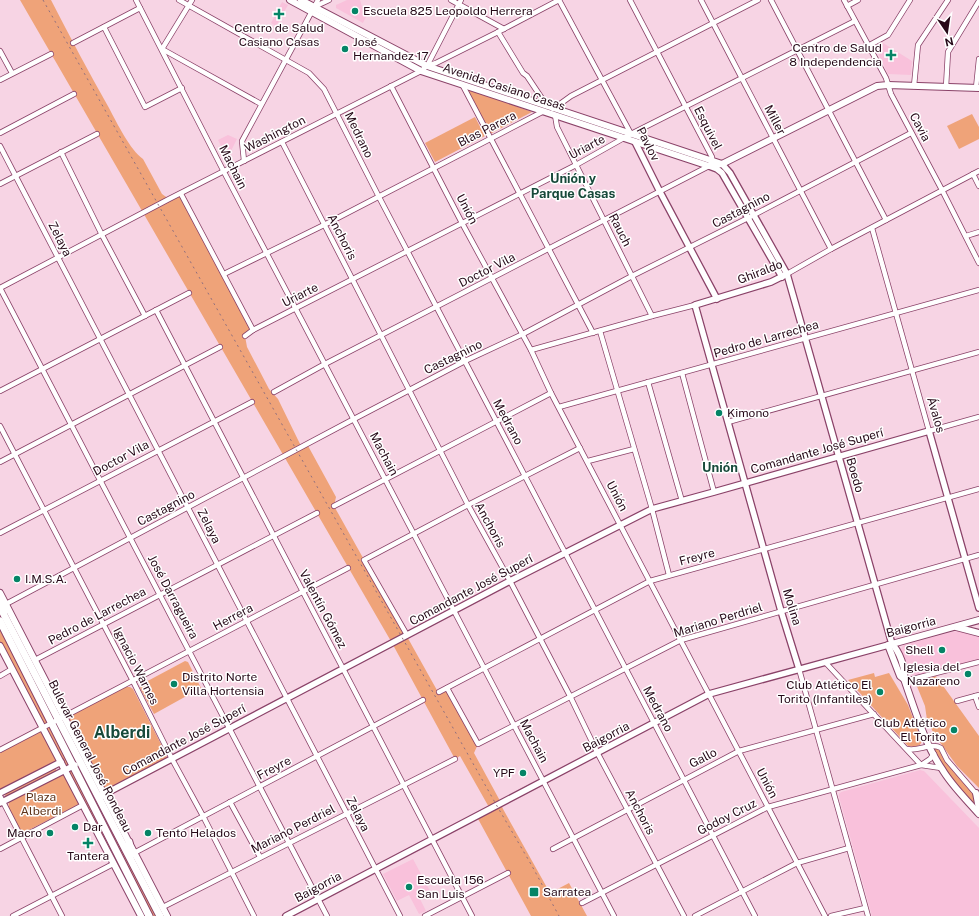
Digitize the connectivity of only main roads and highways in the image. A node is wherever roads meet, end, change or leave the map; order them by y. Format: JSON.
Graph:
{"nodes":[{"id":1,"x":290,"y":0,"type":"edge"},
{"id":2,"x":301,"y":0,"type":"edge"},
{"id":3,"x":313,"y":9,"type":"junction"},
{"id":4,"x":978,"y":88,"type":"edge"},
{"id":5,"x":548,"y":109,"type":"junction"},
{"id":6,"x":710,"y":163,"type":"junction"},
{"id":7,"x":0,"y":593,"type":"edge"},
{"id":8,"x":0,"y":598,"type":"edge"},
{"id":9,"x":3,"y":606,"type":"edge"},
{"id":10,"x":3,"y":619,"type":"edge"},
{"id":11,"x":979,"y":620,"type":"edge"},
{"id":12,"x":954,"y":626,"type":"junction"},
{"id":13,"x":979,"y":633,"type":"edge"},
{"id":14,"x":890,"y":644,"type":"joint"},
{"id":15,"x":0,"y":646,"type":"edge"},
{"id":16,"x":58,"y":720,"type":"junction"},
{"id":17,"x":80,"y":762,"type":"junction"},
{"id":18,"x":977,"y":795,"type":"edge"},
{"id":19,"x":101,"y":796,"type":"junction"},
{"id":20,"x":979,"y":809,"type":"edge"},
{"id":21,"x":979,"y":814,"type":"edge"},
{"id":22,"x":128,"y":842,"type":"junction"},
{"id":23,"x":134,"y":865,"type":"junction"},
{"id":24,"x":142,"y":902,"type":"junction"},
{"id":25,"x":140,"y":916,"type":"edge"},
{"id":26,"x":146,"y":916,"type":"edge"},
{"id":27,"x":149,"y":916,"type":"edge"},
{"id":28,"x":160,"y":916,"type":"edge"},
{"id":29,"x":167,"y":916,"type":"edge"}],
"edges":[{"from":1,"to":3,"type":"main road","name":"Avenida Casiano Casas"},
{"from":2,"to":3,"type":"main road","name":"Avenida Casiano Casas"},
{"from":3,"to":5,"type":"main road","name":"Avenida Casiano Casas"},
{"from":3,"to":5,"type":"main road","name":"Avenida Casiano Casas"},
{"from":4,"to":6,"type":"main road","name":"Avenida Casiano Casas"},
{"from":5,"to":6,"type":"main road","name":"Avenida Casiano Casas"},
{"from":5,"to":6,"type":"main road","name":"Avenida Casiano Casas"},
{"from":7,"to":9,"type":"main road","name":"Bulevar General José Rondeau"},
{"from":8,"to":10,"type":"main road"},
{"from":9,"to":10,"type":"main road","name":"Bulevar General José Rondeau"},
{"from":9,"to":16,"type":"main road","name":"Bulevar General José Rondeau"},
{"from":10,"to":16,"type":"main road","name":"Bulevar General José Rondeau"},
{"from":11,"to":12,"type":"main road","name":"Baigorria"},
{"from":12,"to":13,"type":"main road","name":"Baigorria"},
{"from":12,"to":14,"type":"main road","name":"Baigorria"},
{"from":14,"to":21,"type":"main road","name":"Boedo"},
{"from":15,"to":25,"type":"main road"},
{"from":16,"to":17,"type":"main road","name":"Bulevar General José Rondeau"},
{"from":17,"to":19,"type":"main road","name":"Bulevar General José Rondeau"},
{"from":17,"to":24,"type":"main road","name":"Bulevar General José Rondeau"},
{"from":18,"to":20,"type":"main road"},
{"from":19,"to":22,"type":"main road","name":"Bulevar General José Rondeau"},
{"from":19,"to":23,"type":"main road","name":"Bulevar General José Rondeau"},
{"from":22,"to":23,"type":"main road"},
{"from":22,"to":29,"type":"main road","name":"Bulevar General José Rondeau"},
{"from":23,"to":28,"type":"main road","name":"Bulevar General José Rondeau"},
{"from":24,"to":26,"type":"main road"},
{"from":24,"to":27,"type":"main road","name":"Bulevar General José Rondeau"}]}
